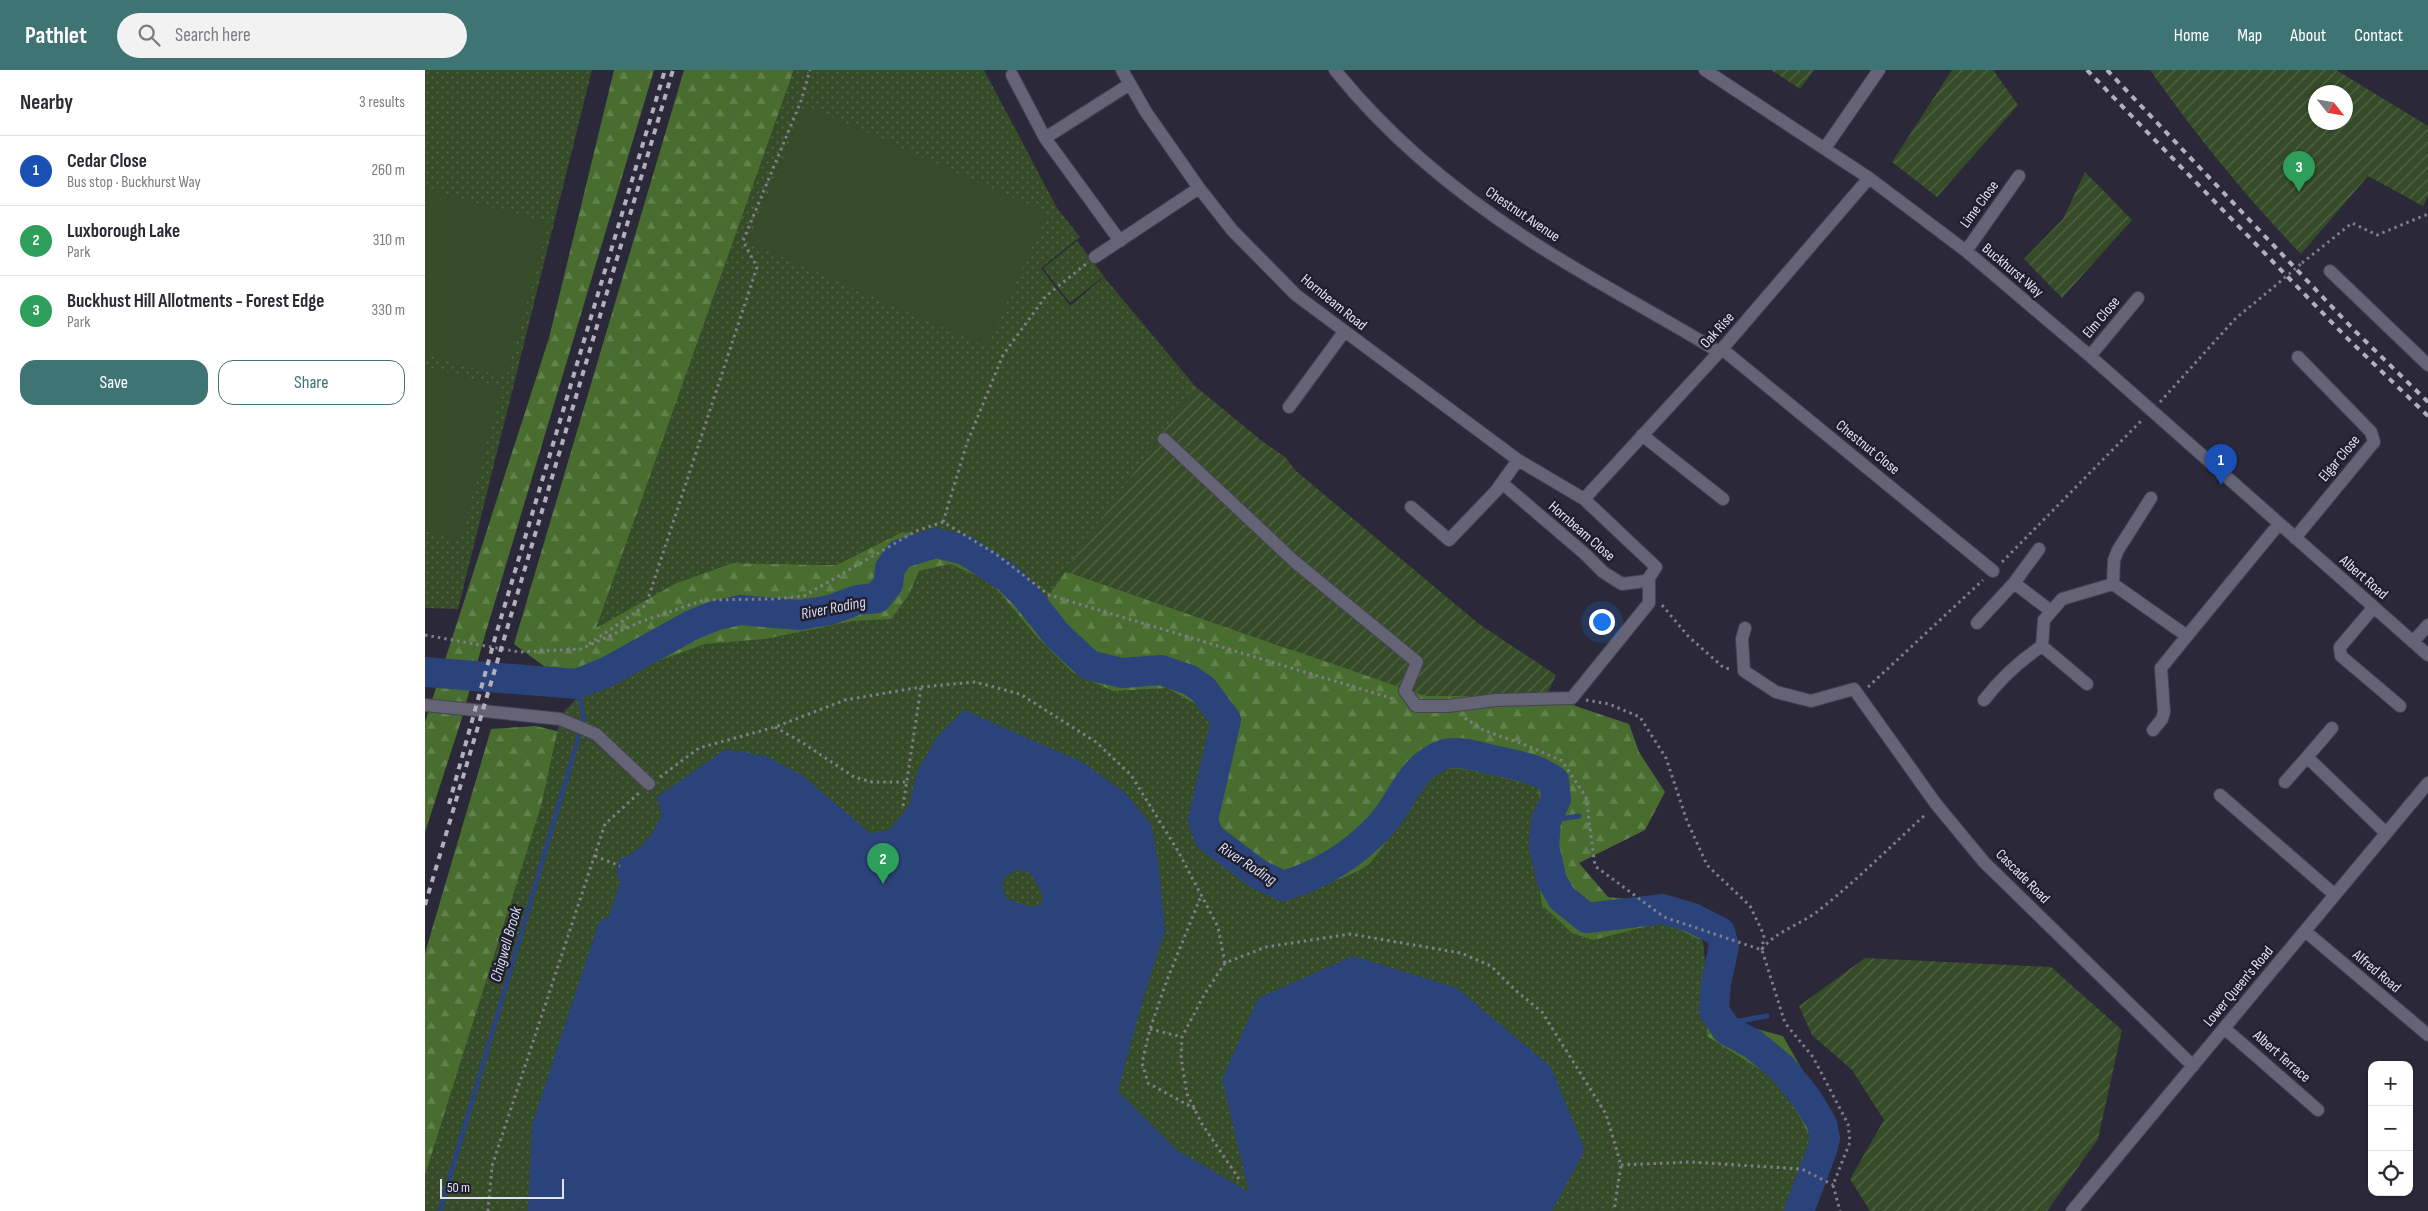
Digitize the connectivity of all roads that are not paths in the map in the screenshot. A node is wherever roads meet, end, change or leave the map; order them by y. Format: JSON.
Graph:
{"nodes":[{"id":1,"x":1122,"y":70,"type":"edge"},
{"id":2,"x":1335,"y":70,"type":"edge"},
{"id":3,"x":1705,"y":70,"type":"edge"},
{"id":4,"x":1879,"y":70,"type":"edge"},
{"id":5,"x":1012,"y":75,"type":"dead end"},
{"id":6,"x":1130,"y":84,"type":"junction"},
{"id":7,"x":1045,"y":138,"type":"junction"},
{"id":8,"x":1825,"y":148,"type":"junction"},
{"id":9,"x":2019,"y":176,"type":"dead end"},
{"id":10,"x":1869,"y":178,"type":"junction"},
{"id":11,"x":1199,"y":188,"type":"junction"},
{"id":12,"x":1120,"y":241,"type":"junction"},
{"id":13,"x":1966,"y":251,"type":"junction"},
{"id":14,"x":1095,"y":257,"type":"road end"},
{"id":15,"x":2330,"y":271,"type":"dead end"},
{"id":16,"x":2138,"y":298,"type":"dead end"},
{"id":17,"x":1344,"y":332,"type":"junction"},
{"id":18,"x":1721,"y":351,"type":"junction"},
{"id":19,"x":2090,"y":356,"type":"junction"},
{"id":20,"x":2298,"y":357,"type":"dead end"},
{"id":21,"x":2428,"y":365,"type":"edge"},
{"id":22,"x":1289,"y":407,"type":"dead end"},
{"id":23,"x":1642,"y":435,"type":"junction"},
{"id":24,"x":1164,"y":439,"type":"dead end"},
{"id":25,"x":1518,"y":460,"type":"junction"},
{"id":26,"x":1501,"y":483,"type":"junction"},
{"id":27,"x":2151,"y":498,"type":"dead end"},
{"id":28,"x":1585,"y":499,"type":"junction"},
{"id":29,"x":1723,"y":499,"type":"dead end"},
{"id":30,"x":1411,"y":508,"type":"dead end"},
{"id":31,"x":2279,"y":524,"type":"junction"},
{"id":32,"x":2295,"y":538,"type":"junction"},
{"id":33,"x":2039,"y":549,"type":"dead end"},
{"id":34,"x":1993,"y":571,"type":"road end"},
{"id":35,"x":2014,"y":583,"type":"junction"},
{"id":36,"x":1649,"y":584,"type":"junction"},
{"id":37,"x":2113,"y":584,"type":"junction"},
{"id":38,"x":2374,"y":607,"type":"junction"},
{"id":39,"x":2051,"y":611,"type":"junction"},
{"id":40,"x":1977,"y":624,"type":"dead end"},
{"id":41,"x":2428,"y":625,"type":"edge"},
{"id":42,"x":1745,"y":628,"type":"dead end"},
{"id":43,"x":2187,"y":636,"type":"junction"},
{"id":44,"x":2413,"y":642,"type":"junction"},
{"id":45,"x":2042,"y":646,"type":"junction"},
{"id":46,"x":2428,"y":655,"type":"edge"},
{"id":47,"x":2087,"y":684,"type":"dead end"},
{"id":48,"x":1984,"y":700,"type":"dead end"},
{"id":49,"x":425,"y":705,"type":"edge"},
{"id":50,"x":2399,"y":706,"type":"dead end"},
{"id":51,"x":2333,"y":728,"type":"dead end"},
{"id":52,"x":2153,"y":730,"type":"dead end"},
{"id":53,"x":2307,"y":757,"type":"junction"},
{"id":54,"x":2285,"y":782,"type":"dead end"},
{"id":55,"x":2428,"y":783,"type":"edge"},
{"id":56,"x":649,"y":784,"type":"road end"},
{"id":57,"x":2220,"y":794,"type":"dead end"},
{"id":58,"x":2386,"y":833,"type":"junction"},
{"id":59,"x":2335,"y":895,"type":"junction"},
{"id":60,"x":2305,"y":931,"type":"junction"},
{"id":61,"x":2225,"y":1028,"type":"junction"},
{"id":62,"x":2428,"y":1035,"type":"edge"},
{"id":63,"x":2193,"y":1066,"type":"junction"},
{"id":64,"x":2318,"y":1110,"type":"dead end"},
{"id":65,"x":2072,"y":1211,"type":"edge"}],
"edges":[{"from":1,"to":6,"type":"street","name":"Hornbeam Road"},
{"from":2,"to":18,"type":"street","name":"Chestnut Avenue"},
{"from":3,"to":8,"type":"street","name":"Buckhurst Way"},
{"from":4,"to":8,"type":"street"},
{"from":5,"to":7,"type":"street"},
{"from":6,"to":7,"type":"street"},
{"from":6,"to":11,"type":"street","name":"Hornbeam Road"},
{"from":7,"to":12,"type":"street"},
{"from":8,"to":10,"type":"street","name":"Buckhurst Way"},
{"from":9,"to":13,"type":"street","name":"Lime Close"},
{"from":10,"to":13,"type":"street","name":"Buckhurst Way"},
{"from":10,"to":18,"type":"street","name":"Oak Rise"},
{"from":11,"to":12,"type":"street"},
{"from":11,"to":17,"type":"street","name":"Hornbeam Road"},
{"from":12,"to":14,"type":"street"},
{"from":13,"to":19,"type":"street","name":"Buckhurst Way"},
{"from":15,"to":21,"type":"street"},
{"from":16,"to":19,"type":"street","name":"Elm Close"},
{"from":17,"to":22,"type":"street"},
{"from":17,"to":25,"type":"street","name":"Hornbeam Road"},
{"from":18,"to":23,"type":"street","name":"Oak Rise"},
{"from":18,"to":34,"type":"street","name":"Chestnut Close"},
{"from":19,"to":31,"type":"street","name":"Buckhurst Way"},
{"from":20,"to":32,"type":"street","name":"Elgar Close"},
{"from":23,"to":28,"type":"street","name":"Oak Rise"},
{"from":23,"to":29,"type":"street"},
{"from":24,"to":36,"type":"street"},
{"from":25,"to":26,"type":"street"},
{"from":25,"to":28,"type":"street","name":"Hornbeam Road"},
{"from":26,"to":30,"type":"street"},
{"from":26,"to":36,"type":"street","name":"Hornbeam Close"},
{"from":27,"to":37,"type":"street"},
{"from":28,"to":36,"type":"street","name":"Hornbeam Close"},
{"from":31,"to":32,"type":"street","name":"Albert Road"},
{"from":31,"to":43,"type":"street"},
{"from":32,"to":38,"type":"street","name":"Albert Road"},
{"from":33,"to":35,"type":"street"},
{"from":35,"to":39,"type":"street"},
{"from":35,"to":40,"type":"street"},
{"from":37,"to":39,"type":"street"},
{"from":37,"to":43,"type":"street"},
{"from":38,"to":44,"type":"street","name":"Albert Road"},
{"from":38,"to":50,"type":"street"},
{"from":39,"to":45,"type":"street"},
{"from":41,"to":44,"type":"street"},
{"from":42,"to":63,"type":"street","name":"Cascade Road"},
{"from":43,"to":52,"type":"street"},
{"from":44,"to":46,"type":"street","name":"Albert Road"},
{"from":45,"to":47,"type":"street"},
{"from":45,"to":48,"type":"street"},
{"from":49,"to":56,"type":"street"},
{"from":51,"to":53,"type":"street"},
{"from":53,"to":54,"type":"street"},
{"from":53,"to":58,"type":"street"},
{"from":55,"to":58,"type":"street","name":"Lower Queen's Road"},
{"from":57,"to":59,"type":"street"},
{"from":58,"to":59,"type":"street","name":"Lower Queen's Road"},
{"from":59,"to":60,"type":"street","name":"Lower Queen's Road"},
{"from":60,"to":61,"type":"street","name":"Lower Queen's Road"},
{"from":60,"to":62,"type":"street","name":"Alfred Road"},
{"from":61,"to":63,"type":"street","name":"Lower Queen's Road"},
{"from":61,"to":64,"type":"street","name":"Albert Terrace"},
{"from":63,"to":65,"type":"street","name":"Lower Queen's Road"}]}
